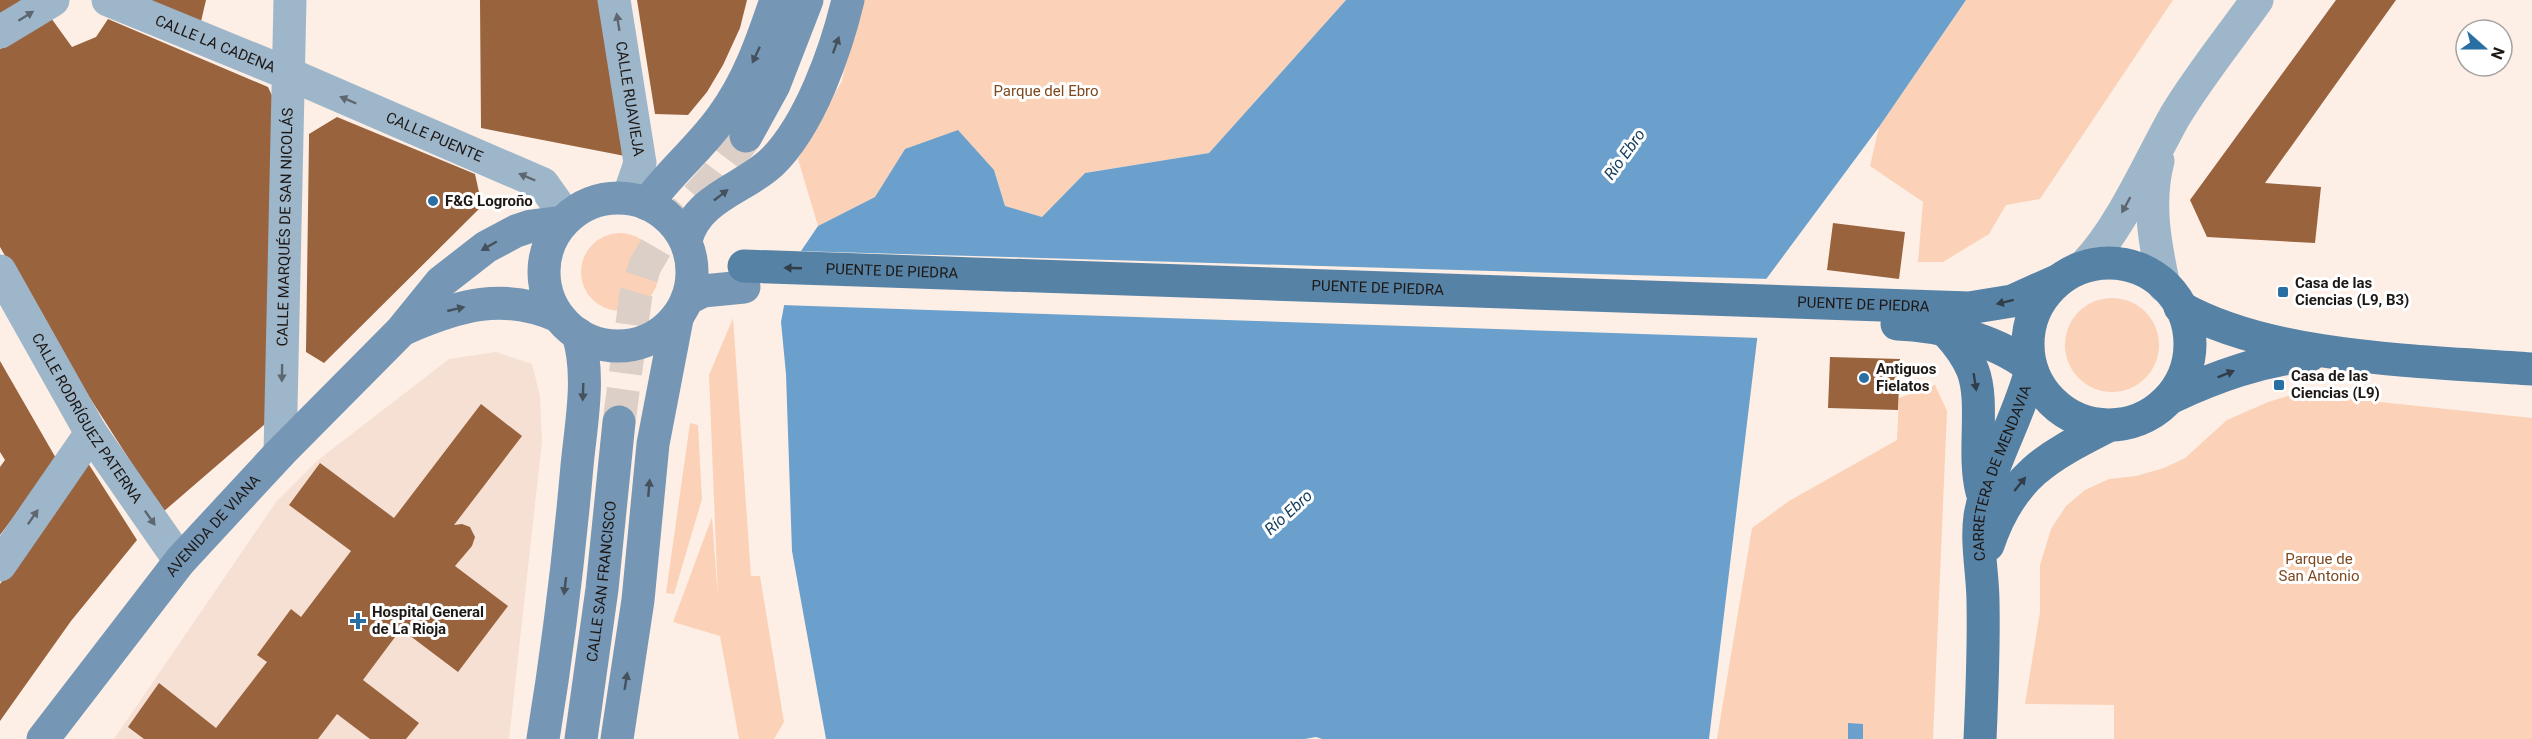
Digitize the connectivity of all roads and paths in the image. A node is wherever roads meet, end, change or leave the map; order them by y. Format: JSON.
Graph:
{"nodes":[{"id":1,"x":53,"y":0,"type":"edge"},
{"id":2,"x":108,"y":0,"type":"edge"},
{"id":3,"x":290,"y":0,"type":"edge"},
{"id":4,"x":614,"y":0,"type":"edge"},
{"id":5,"x":776,"y":0,"type":"edge"},
{"id":6,"x":807,"y":0,"type":"edge"},
{"id":7,"x":848,"y":0,"type":"edge"},
{"id":8,"x":2258,"y":0,"type":"edge"},
{"id":9,"x":0,"y":32,"type":"edge"},
{"id":10,"x":289,"y":75,"type":"junction"},
{"id":11,"x":746,"y":136,"type":"tunnel mouth"},
{"id":12,"x":2164,"y":136,"type":"junction"},
{"id":13,"x":637,"y":201,"type":"junction"},
{"id":14,"x":565,"y":220,"type":"junction"},
{"id":15,"x":689,"y":249,"type":"junction"},
{"id":16,"x":2072,"y":272,"type":"junction"},
{"id":17,"x":744,"y":277,"type":"junction"},
{"id":18,"x":3,"y":285,"type":"edge"},
{"id":19,"x":2172,"y":296,"type":"junction"},
{"id":20,"x":682,"y":309,"type":"junction"},
{"id":21,"x":1858,"y":313,"type":"junction"},
{"id":22,"x":568,"y":325,"type":"junction"},
{"id":23,"x":402,"y":330,"type":"junction"},
{"id":24,"x":1947,"y":332,"type":"junction"},
{"id":25,"x":2330,"y":352,"type":"junction"},
{"id":26,"x":2030,"y":368,"type":"junction"},
{"id":27,"x":2532,"y":369,"type":"edge"},
{"id":28,"x":2172,"y":397,"type":"junction"},
{"id":29,"x":619,"y":422,"type":"tunnel mouth"},
{"id":30,"x":2108,"y":426,"type":"junction"},
{"id":31,"x":91,"y":433,"type":"junction"},
{"id":32,"x":280,"y":453,"type":"junction"},
{"id":33,"x":1984,"y":500,"type":"junction"},
{"id":34,"x":180,"y":561,"type":"junction"},
{"id":35,"x":0,"y":565,"type":"edge"},
{"id":36,"x":1982,"y":576,"type":"junction"},
{"id":37,"x":44,"y":739,"type":"edge"},
{"id":38,"x":543,"y":739,"type":"edge"},
{"id":39,"x":581,"y":739,"type":"edge"},
{"id":40,"x":617,"y":739,"type":"edge"},
{"id":41,"x":1980,"y":739,"type":"edge"}],
"edges":[{"from":9,"to":1,"type":"street","one_way":true},
{"from":2,"to":10,"type":"street","name":"CALLE LA CADENA"},
{"from":3,"to":10,"type":"street","name":"CALLE MARQUÉS DE SAN NICOLÁS"},
{"from":13,"to":4,"type":"street","name":"CALLE RUAVIEJA","one_way":true},
{"from":5,"to":13,"type":"main road","one_way":true},
{"from":6,"to":11,"type":"main road"},
{"from":15,"to":7,"type":"main road","one_way":true},
{"from":8,"to":12,"type":"street"},
{"from":14,"to":10,"type":"street","name":"CALLE PUENTE","one_way":true},
{"from":10,"to":32,"type":"street","name":"CALLE MARQUÉS DE SAN NICOLÁS","one_way":true},
{"from":12,"to":16,"type":"street","one_way":true},
{"from":12,"to":19,"type":"street"},
{"from":13,"to":14,"type":"main road"},
{"from":13,"to":15,"type":"main road"},
{"from":14,"to":22,"type":"main road"},
{"from":14,"to":23,"type":"main road","name":"AVENIDA DE VIANA","one_way":true},
{"from":15,"to":17,"type":"main road","name":"PUENTE DE PIEDRA"},
{"from":15,"to":20,"type":"main road"},
{"from":16,"to":19,"type":"main road"},
{"from":16,"to":21,"type":"main road","name":"PUENTE DE PIEDRA","one_way":true},
{"from":16,"to":26,"type":"main road"},
{"from":17,"to":20,"type":"main road","name":"PUENTE DE PIEDRA"},
{"from":17,"to":21,"type":"main road","name":"PUENTE DE PIEDRA"},
{"from":18,"to":31,"type":"street","name":"CALLE RODRÍGUEZ PATERNA"},
{"from":19,"to":25,"type":"main road"},
{"from":19,"to":28,"type":"main road"},
{"from":20,"to":22,"type":"main road"},
{"from":40,"to":20,"type":"main road","one_way":true},
{"from":21,"to":24,"type":"main road","name":"PUENTE DE PIEDRA"},
{"from":23,"to":22,"type":"main road","name":"AVENIDA DE VIANA","one_way":true},
{"from":22,"to":38,"type":"main road","one_way":true},
{"from":23,"to":32,"type":"main road","name":"AVENIDA DE VIANA"},
{"from":24,"to":26,"type":"main road","name":"PUENTE DE PIEDRA"},
{"from":24,"to":33,"type":"main road","one_way":true},
{"from":25,"to":27,"type":"main road"},
{"from":28,"to":25,"type":"main road","one_way":true},
{"from":26,"to":30,"type":"main road"},
{"from":26,"to":33,"type":"main road","name":"CARRETERA DE MENDAVIA"},
{"from":28,"to":30,"type":"main road"},
{"from":29,"to":39,"type":"main road","name":"CALLE SAN FRANCISCO"},
{"from":36,"to":30,"type":"main road","name":"CARRETERA DE MENDAVIA","one_way":true},
{"from":31,"to":34,"type":"street","name":"CALLE RODRÍGUEZ PATERNA","one_way":true},
{"from":35,"to":31,"type":"street","one_way":true},
{"from":32,"to":34,"type":"main road","name":"AVENIDA DE VIANA"},
{"from":33,"to":36,"type":"main road","name":"CARRETERA DE MENDAVIA"},
{"from":34,"to":37,"type":"main road","name":"AVENIDA DE VIANA"},
{"from":36,"to":41,"type":"main road","name":"CARRETERA DE MENDAVIA"}]}
